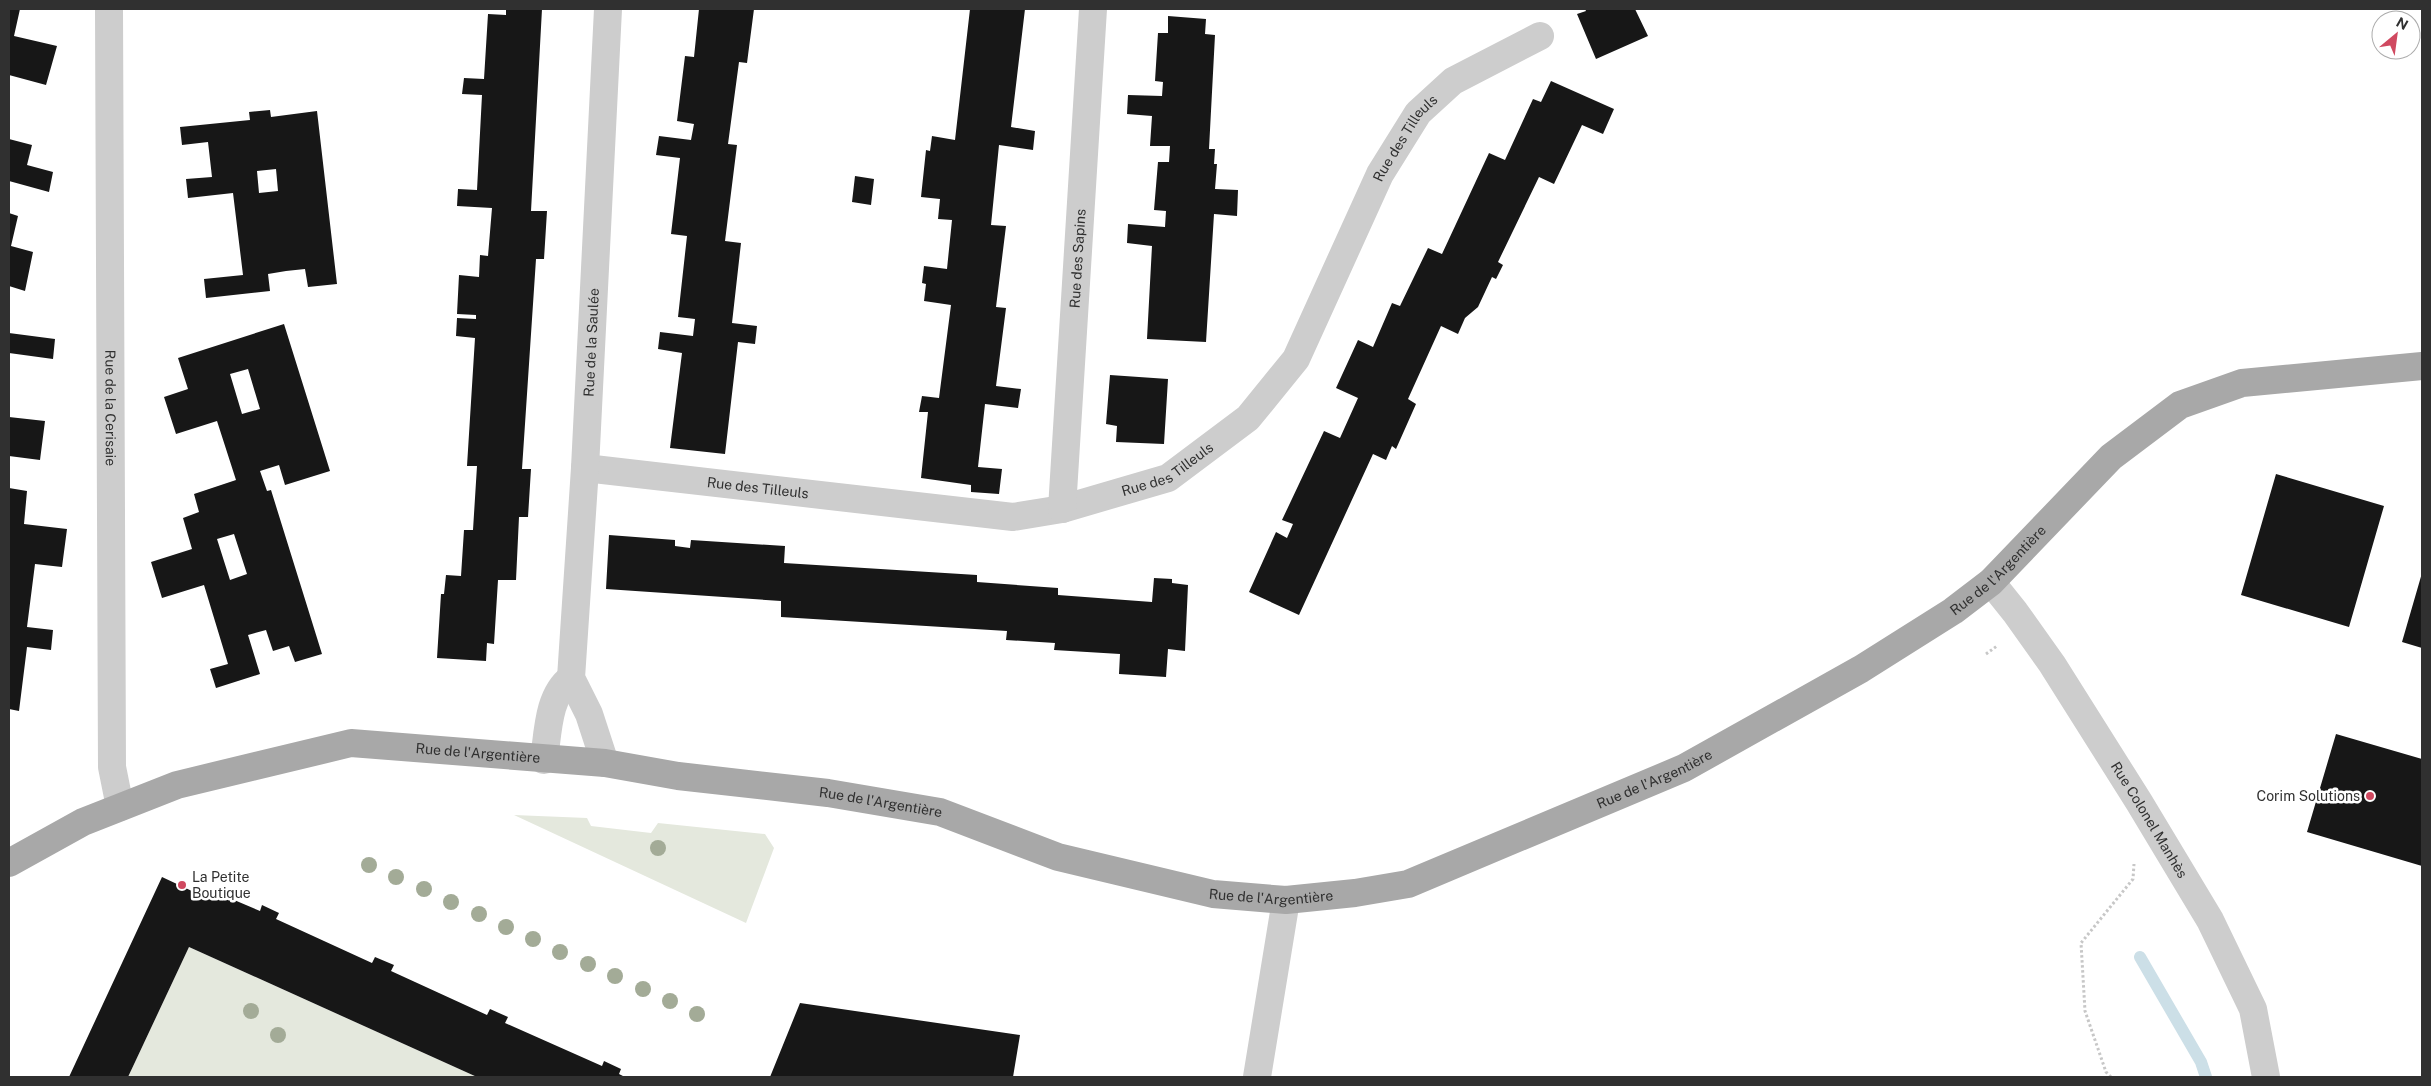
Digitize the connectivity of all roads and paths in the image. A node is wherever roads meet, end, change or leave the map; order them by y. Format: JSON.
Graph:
{"nodes":[{"id":1,"x":110,"y":9,"type":"edge"},
{"id":2,"x":608,"y":9,"type":"edge"},
{"id":3,"x":1093,"y":9,"type":"edge"},
{"id":4,"x":1540,"y":36,"type":"dead end"},
{"id":5,"x":2422,"y":366,"type":"edge"},
{"id":6,"x":585,"y":468,"type":"junction"},
{"id":7,"x":1062,"y":509,"type":"junction"},
{"id":8,"x":1991,"y":582,"type":"junction"},
{"id":9,"x":571,"y":678,"type":"junction"},
{"id":10,"x":544,"y":760,"type":"junction"},
{"id":11,"x":605,"y":763,"type":"junction"},
{"id":12,"x":120,"y":807,"type":"junction"},
{"id":13,"x":2162,"y":839,"type":"junction"},
{"id":14,"x":9,"y":863,"type":"edge"},
{"id":15,"x":1286,"y":900,"type":"junction"},
{"id":16,"x":1257,"y":1077,"type":"edge"},
{"id":17,"x":2111,"y":1077,"type":"edge"},
{"id":18,"x":2266,"y":1077,"type":"edge"}],
"edges":[{"from":1,"to":12,"type":"street","name":"Rue de la Cerisaie"},
{"from":2,"to":6,"type":"street","name":"Rue de la Saulée"},
{"from":3,"to":7,"type":"street","name":"Rue des Sapins"},
{"from":4,"to":7,"type":"street","name":"Rue des Tilleuls"},
{"from":5,"to":8,"type":"main road","name":"Rue de l'Argentière"},
{"from":6,"to":7,"type":"street","name":"Rue des Tilleuls"},
{"from":6,"to":9,"type":"street","name":"Rue de la Saulée"},
{"from":8,"to":13,"type":"street","name":"Rue Colonel Manhès"},
{"from":8,"to":15,"type":"main road","name":"Rue de l'Argentière"},
{"from":9,"to":10,"type":"street"},
{"from":9,"to":11,"type":"street"},
{"from":10,"to":11,"type":"main road","name":"Rue de l'Argentière"},
{"from":10,"to":12,"type":"main road","name":"Rue de l'Argentière"},
{"from":11,"to":15,"type":"main road","name":"Rue de l'Argentière"},
{"from":12,"to":14,"type":"main road","name":"Rue de l'Argentière"},
{"from":13,"to":17,"type":"path"},
{"from":13,"to":18,"type":"street","name":"Rue Colonel Manhès"},
{"from":15,"to":16,"type":"street"}]}
